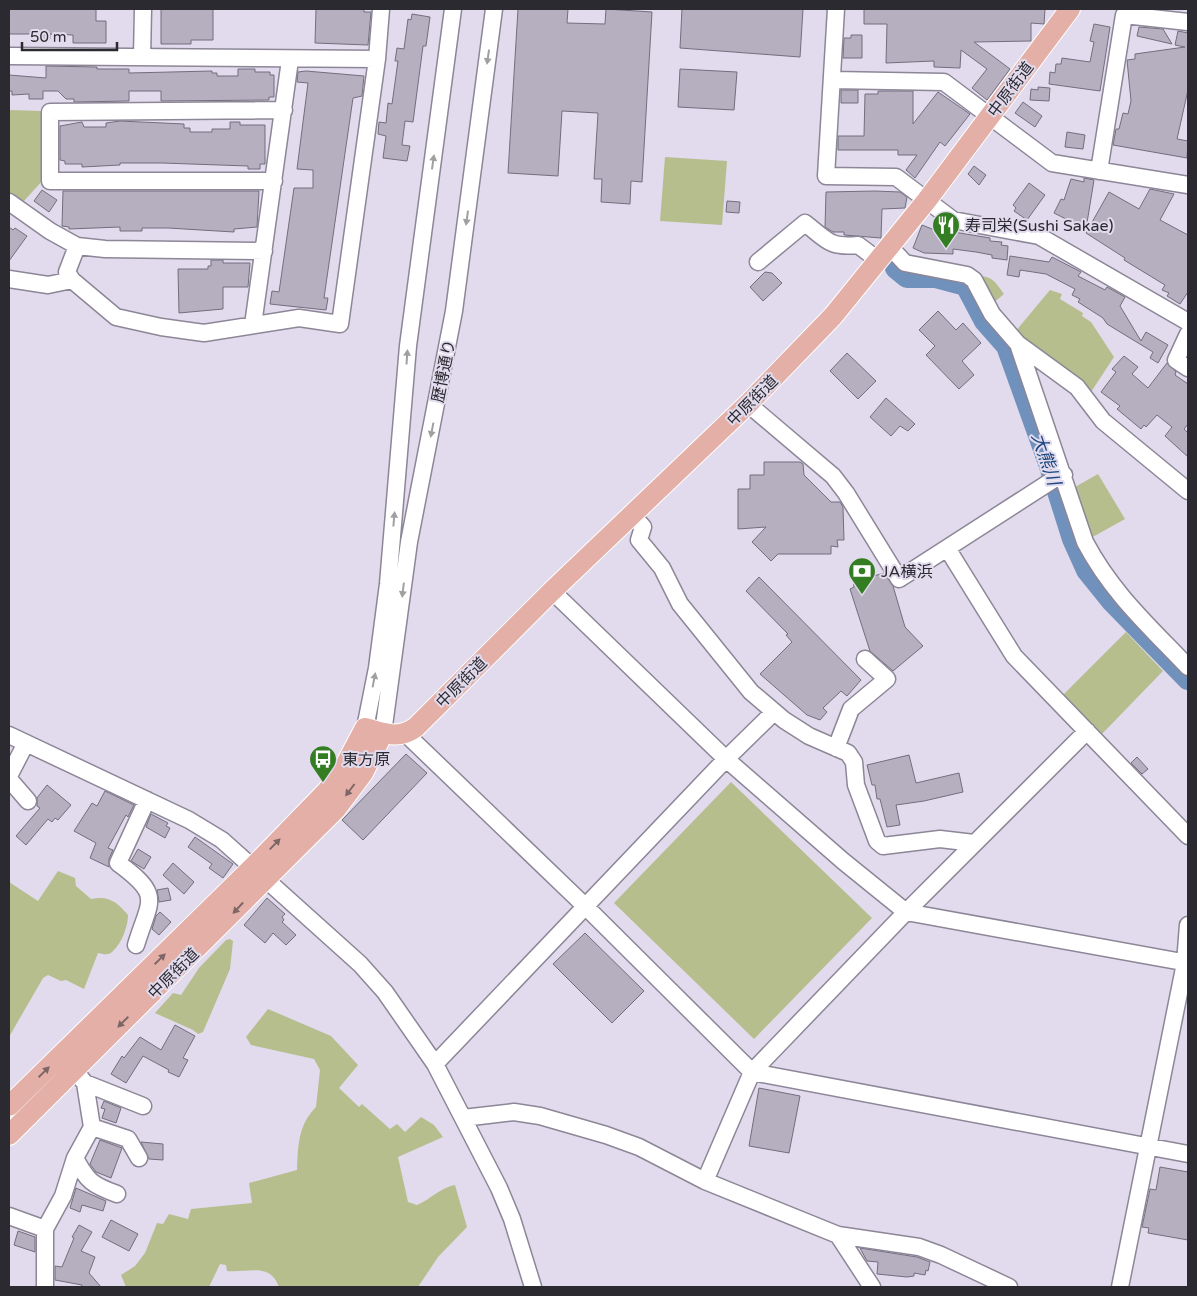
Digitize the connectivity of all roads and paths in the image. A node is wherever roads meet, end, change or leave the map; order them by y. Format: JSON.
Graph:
{"nodes":[{"id":1,"x":142,"y":9,"type":"edge"},
{"id":2,"x":381,"y":9,"type":"edge"},
{"id":3,"x":453,"y":9,"type":"edge"},
{"id":4,"x":494,"y":9,"type":"edge"},
{"id":5,"x":836,"y":9,"type":"edge"},
{"id":6,"x":1070,"y":9,"type":"edge"},
{"id":7,"x":1188,"y":22,"type":"edge"},
{"id":8,"x":9,"y":56,"type":"edge"},
{"id":9,"x":142,"y":57,"type":"junction"},
{"id":10,"x":377,"y":59,"type":"junction"},
{"id":11,"x":290,"y":60,"type":"junction"},
{"id":12,"x":832,"y":80,"type":"junction"},
{"id":13,"x":284,"y":110,"type":"junction"},
{"id":14,"x":990,"y":116,"type":"junction"},
{"id":15,"x":1099,"y":171,"type":"junction"},
{"id":16,"x":274,"y":181,"type":"junction"},
{"id":17,"x":1188,"y":185,"type":"edge"},
{"id":18,"x":927,"y":200,"type":"junction"},
{"id":19,"x":9,"y":202,"type":"edge"},
{"id":20,"x":77,"y":246,"type":"junction"},
{"id":21,"x":264,"y":251,"type":"junction"},
{"id":22,"x":884,"y":253,"type":"junction"},
{"id":23,"x":758,"y":262,"type":"dead end"},
{"id":24,"x":9,"y":279,"type":"edge"},
{"id":25,"x":72,"y":280,"type":"junction"},
{"id":26,"x":1188,"y":322,"type":"edge"},
{"id":27,"x":254,"y":325,"type":"junction"},
{"id":28,"x":1188,"y":334,"type":"edge"},
{"id":29,"x":1018,"y":344,"type":"junction"},
{"id":30,"x":1188,"y":368,"type":"edge"},
{"id":31,"x":748,"y":404,"type":"junction"},
{"id":32,"x":1058,"y":478,"type":"junction"},
{"id":33,"x":1188,"y":492,"type":"edge"},
{"id":34,"x":633,"y":516,"type":"junction"},
{"id":35,"x":947,"y":548,"type":"junction"},
{"id":36,"x":552,"y":591,"type":"junction"},
{"id":37,"x":865,"y":659,"type":"dead end"},
{"id":38,"x":1188,"y":667,"type":"edge"},
{"id":39,"x":774,"y":712,"type":"junction"},
{"id":40,"x":374,"y":731,"type":"junction"},
{"id":41,"x":1087,"y":731,"type":"junction"},
{"id":42,"x":406,"y":734,"type":"junction"},
{"id":43,"x":9,"y":735,"type":"edge"},
{"id":44,"x":26,"y":743,"type":"junction"},
{"id":45,"x":836,"y":748,"type":"junction"},
{"id":46,"x":726,"y":759,"type":"junction"},
{"id":47,"x":9,"y":777,"type":"edge"},
{"id":48,"x":147,"y":800,"type":"junction"},
{"id":49,"x":28,"y":802,"type":"dead end"},
{"id":50,"x":1188,"y":836,"type":"edge"},
{"id":51,"x":974,"y":844,"type":"junction"},
{"id":52,"x":260,"y":873,"type":"junction"},
{"id":53,"x":585,"y":906,"type":"junction"},
{"id":54,"x":906,"y":912,"type":"junction"},
{"id":55,"x":1188,"y":925,"type":"edge"},
{"id":56,"x":136,"y":945,"type":"dead end"},
{"id":57,"x":1186,"y":963,"type":"edge"},
{"id":58,"x":435,"y":1064,"type":"junction"},
{"id":59,"x":752,"y":1072,"type":"junction"},
{"id":60,"x":80,"y":1076,"type":"junction"},
{"id":61,"x":9,"y":1106,"type":"edge"},
{"id":62,"x":143,"y":1106,"type":"dead end"},
{"id":63,"x":463,"y":1118,"type":"junction"},
{"id":64,"x":92,"y":1127,"type":"junction"},
{"id":65,"x":9,"y":1135,"type":"edge"},
{"id":66,"x":1148,"y":1146,"type":"junction"},
{"id":67,"x":1188,"y":1154,"type":"edge"},
{"id":68,"x":75,"y":1158,"type":"junction"},
{"id":69,"x":139,"y":1158,"type":"dead end"},
{"id":70,"x":705,"y":1181,"type":"junction"},
{"id":71,"x":117,"y":1194,"type":"dead end"},
{"id":72,"x":9,"y":1216,"type":"edge"},
{"id":73,"x":45,"y":1229,"type":"junction"},
{"id":74,"x":838,"y":1235,"type":"junction"},
{"id":75,"x":990,"y":1283,"type":"edge"},
{"id":76,"x":45,"y":1287,"type":"edge"},
{"id":77,"x":533,"y":1287,"type":"edge"},
{"id":78,"x":872,"y":1287,"type":"edge"},
{"id":79,"x":1010,"y":1287,"type":"edge"},
{"id":80,"x":1120,"y":1287,"type":"edge"}],
"edges":[{"from":1,"to":9,"type":"street"},
{"from":2,"to":10,"type":"street"},
{"from":40,"to":3,"type":"street","name":"歴博通り","one_way":true},
{"from":4,"to":40,"type":"street","name":"歴博通り","one_way":true},
{"from":5,"to":12,"type":"street"},
{"from":6,"to":14,"type":"main road","name":"中原街道"},
{"from":7,"to":15,"type":"street"},
{"from":8,"to":9,"type":"street"},
{"from":9,"to":11,"type":"street"},
{"from":10,"to":11,"type":"street"},
{"from":10,"to":27,"type":"street"},
{"from":11,"to":13,"type":"street"},
{"from":12,"to":14,"type":"street"},
{"from":12,"to":18,"type":"street"},
{"from":13,"to":16,"type":"street"},
{"from":13,"to":16,"type":"street"},
{"from":14,"to":15,"type":"street"},
{"from":14,"to":18,"type":"main road","name":"中原街道"},
{"from":15,"to":17,"type":"street"},
{"from":16,"to":21,"type":"street"},
{"from":18,"to":22,"type":"main road","name":"中原街道"},
{"from":18,"to":26,"type":"street"},
{"from":19,"to":20,"type":"street"},
{"from":20,"to":21,"type":"street"},
{"from":20,"to":25,"type":"street"},
{"from":21,"to":27,"type":"street"},
{"from":22,"to":23,"type":"street"},
{"from":22,"to":29,"type":"street"},
{"from":22,"to":31,"type":"main road","name":"中原街道"},
{"from":24,"to":25,"type":"street"},
{"from":25,"to":27,"type":"street"},
{"from":28,"to":30,"type":"street"},
{"from":29,"to":32,"type":"street"},
{"from":29,"to":33,"type":"street"},
{"from":31,"to":34,"type":"main road","name":"中原街道"},
{"from":31,"to":35,"type":"street"},
{"from":32,"to":35,"type":"street"},
{"from":32,"to":38,"type":"street"},
{"from":34,"to":36,"type":"main road","name":"中原街道"},
{"from":34,"to":39,"type":"street"},
{"from":35,"to":41,"type":"street"},
{"from":36,"to":42,"type":"main road","name":"中原街道"},
{"from":36,"to":46,"type":"street"},
{"from":37,"to":45,"type":"street"},
{"from":39,"to":45,"type":"street"},
{"from":39,"to":46,"type":"street"},
{"from":40,"to":42,"type":"main road"},
{"from":40,"to":52,"type":"main road","name":"中原街道"},
{"from":41,"to":50,"type":"street"},
{"from":41,"to":51,"type":"street"},
{"from":42,"to":53,"type":"street"},
{"from":43,"to":44,"type":"street"},
{"from":44,"to":47,"type":"street"},
{"from":44,"to":48,"type":"street"},
{"from":45,"to":51,"type":"street"},
{"from":46,"to":53,"type":"street"},
{"from":46,"to":54,"type":"street"},
{"from":47,"to":49,"type":"street"},
{"from":48,"to":52,"type":"street"},
{"from":48,"to":56,"type":"street"},
{"from":51,"to":54,"type":"street"},
{"from":52,"to":58,"type":"street"},
{"from":52,"to":60,"type":"main road","name":"中原街道","one_way":true},
{"from":61,"to":52,"type":"main road","name":"中原街道","one_way":true},
{"from":53,"to":58,"type":"street"},
{"from":53,"to":59,"type":"street"},
{"from":54,"to":57,"type":"street"},
{"from":54,"to":59,"type":"street"},
{"from":55,"to":57,"type":"street"},
{"from":57,"to":66,"type":"street"},
{"from":58,"to":63,"type":"street"},
{"from":59,"to":66,"type":"street"},
{"from":59,"to":70,"type":"street"},
{"from":60,"to":62,"type":"street"},
{"from":60,"to":64,"type":"street"},
{"from":60,"to":65,"type":"main road","name":"中原街道"},
{"from":63,"to":70,"type":"street"},
{"from":63,"to":77,"type":"street"},
{"from":64,"to":68,"type":"street"},
{"from":64,"to":69,"type":"street"},
{"from":66,"to":67,"type":"street"},
{"from":66,"to":80,"type":"street"},
{"from":68,"to":71,"type":"street"},
{"from":68,"to":73,"type":"street"},
{"from":70,"to":74,"type":"street"},
{"from":72,"to":73,"type":"street"},
{"from":73,"to":76,"type":"street"},
{"from":74,"to":75,"type":"street"},
{"from":74,"to":78,"type":"street"},
{"from":75,"to":79,"type":"street"}]}
